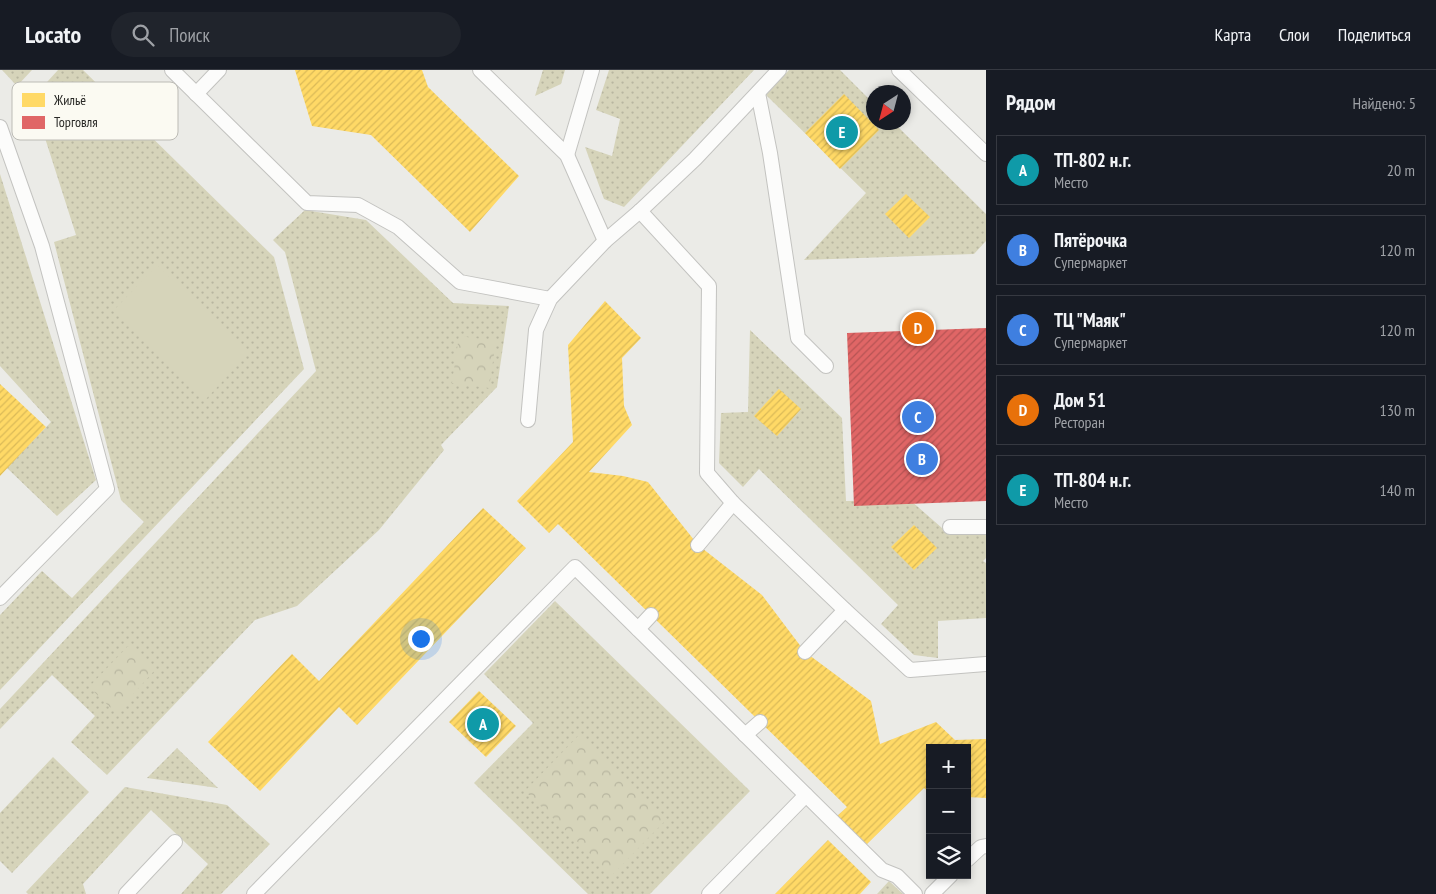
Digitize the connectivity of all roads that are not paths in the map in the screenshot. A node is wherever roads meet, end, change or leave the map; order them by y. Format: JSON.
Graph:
{"nodes":[{"id":1,"x":172,"y":70,"type":"edge"},
{"id":2,"x":219,"y":70,"type":"edge"},
{"id":3,"x":480,"y":70,"type":"edge"},
{"id":4,"x":592,"y":70,"type":"edge"},
{"id":5,"x":779,"y":70,"type":"edge"},
{"id":6,"x":899,"y":70,"type":"edge"},
{"id":7,"x":758,"y":93,"type":"junction"},
{"id":8,"x":196,"y":94,"type":"junction"},
{"id":9,"x":0,"y":127,"type":"edge"},
{"id":10,"x":986,"y":154,"type":"edge"},
{"id":11,"x":567,"y":155,"type":"junction"},
{"id":12,"x":640,"y":211,"type":"junction"},
{"id":13,"x":605,"y":241,"type":"junction"},
{"id":14,"x":550,"y":299,"type":"junction"},
{"id":15,"x":826,"y":366,"type":"dead end"},
{"id":16,"x":528,"y":420,"type":"dead end"},
{"id":17,"x":733,"y":503,"type":"junction"},
{"id":18,"x":950,"y":527,"type":"dead end"},
{"id":19,"x":986,"y":527,"type":"edge"},
{"id":20,"x":698,"y":545,"type":"dead end"},
{"id":21,"x":0,"y":598,"type":"edge"},
{"id":22,"x":845,"y":610,"type":"junction"},
{"id":23,"x":651,"y":615,"type":"dead end"},
{"id":24,"x":638,"y":629,"type":"junction"},
{"id":25,"x":805,"y":652,"type":"dead end"},
{"id":26,"x":986,"y":664,"type":"edge"},
{"id":27,"x":760,"y":722,"type":"dead end"},
{"id":28,"x":745,"y":735,"type":"junction"},
{"id":29,"x":806,"y":795,"type":"junction"},
{"id":30,"x":175,"y":842,"type":"dead end"},
{"id":31,"x":986,"y":846,"type":"edge"},
{"id":32,"x":971,"y":856,"type":"edge"},
{"id":33,"x":947,"y":879,"type":"edge"},
{"id":34,"x":126,"y":894,"type":"edge"},
{"id":35,"x":254,"y":894,"type":"edge"},
{"id":36,"x":709,"y":894,"type":"edge"},
{"id":37,"x":916,"y":894,"type":"edge"},
{"id":38,"x":932,"y":894,"type":"edge"}],
"edges":[{"from":1,"to":8,"type":"lane"},
{"from":2,"to":8,"type":"lane"},
{"from":3,"to":11,"type":"lane"},
{"from":4,"to":11,"type":"lane"},
{"from":5,"to":7,"type":"lane"},
{"from":6,"to":10,"type":"lane"},
{"from":7,"to":12,"type":"lane"},
{"from":7,"to":15,"type":"lane"},
{"from":8,"to":14,"type":"lane"},
{"from":9,"to":21,"type":"lane"},
{"from":11,"to":13,"type":"lane"},
{"from":12,"to":13,"type":"lane"},
{"from":12,"to":17,"type":"lane"},
{"from":13,"to":14,"type":"lane"},
{"from":14,"to":16,"type":"lane"},
{"from":17,"to":20,"type":"lane"},
{"from":17,"to":22,"type":"lane"},
{"from":18,"to":19,"type":"lane"},
{"from":22,"to":25,"type":"lane"},
{"from":22,"to":26,"type":"lane"},
{"from":23,"to":24,"type":"lane"},
{"from":24,"to":28,"type":"lane"},
{"from":24,"to":35,"type":"lane"},
{"from":27,"to":28,"type":"lane"},
{"from":28,"to":29,"type":"lane"},
{"from":29,"to":36,"type":"lane"},
{"from":29,"to":37,"type":"lane"},
{"from":30,"to":34,"type":"lane"},
{"from":31,"to":32,"type":"lane"},
{"from":33,"to":38,"type":"lane"}]}
